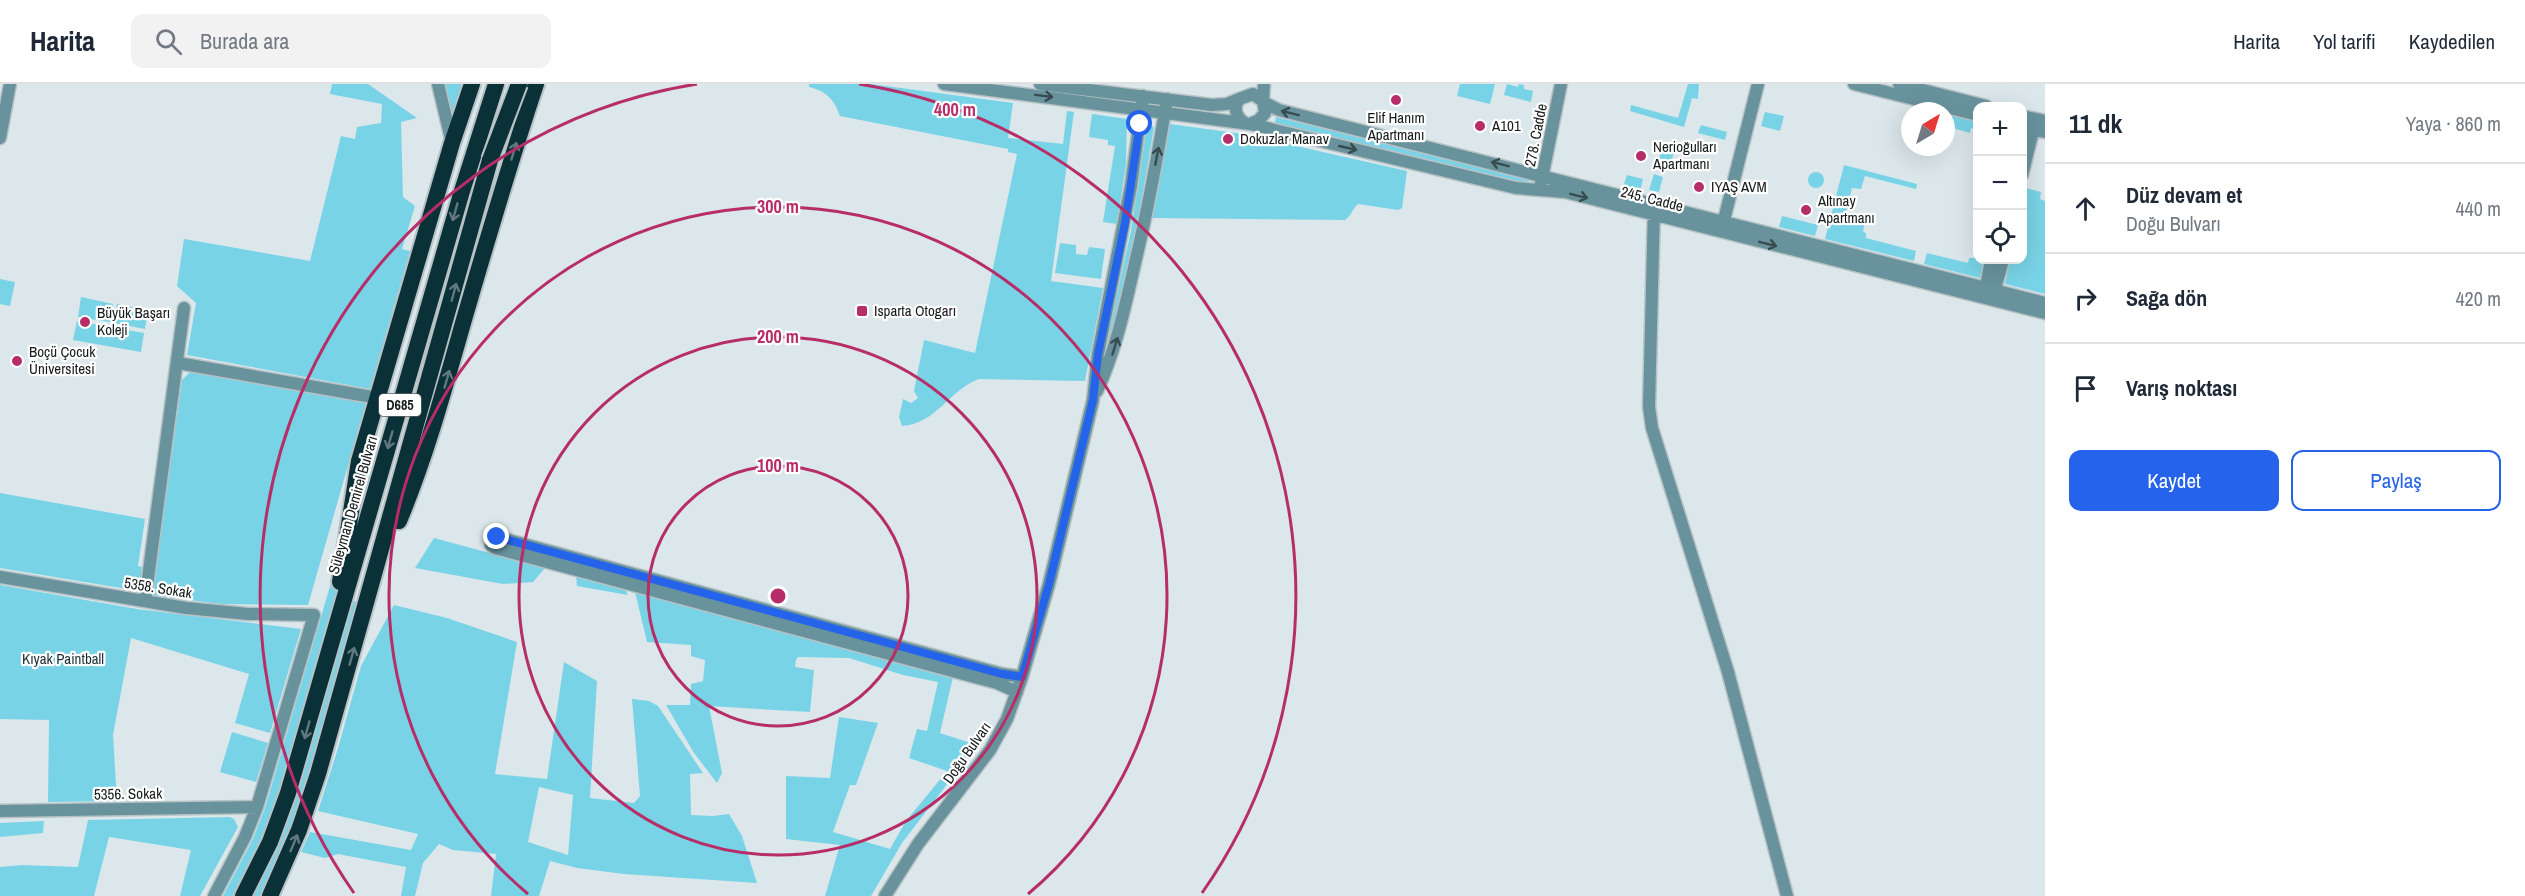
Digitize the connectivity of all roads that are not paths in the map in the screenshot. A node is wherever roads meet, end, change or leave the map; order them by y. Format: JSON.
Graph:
{"nodes":[{"id":1,"x":10,"y":84,"type":"edge"},
{"id":2,"x":438,"y":84,"type":"edge"},
{"id":3,"x":496,"y":84,"type":"edge"},
{"id":4,"x":517,"y":84,"type":"edge"},
{"id":5,"x":536,"y":84,"type":"edge"},
{"id":6,"x":944,"y":84,"type":"edge"},
{"id":7,"x":1040,"y":84,"type":"edge"},
{"id":8,"x":1254,"y":84,"type":"edge"},
{"id":9,"x":1264,"y":84,"type":"edge"},
{"id":10,"x":1561,"y":84,"type":"edge"},
{"id":11,"x":1758,"y":84,"type":"edge"},
{"id":12,"x":1854,"y":84,"type":"edge"},
{"id":13,"x":1899,"y":84,"type":"edge"},
{"id":14,"x":473,"y":87,"type":"edge"},
{"id":15,"x":1243,"y":97,"type":"junction"},
{"id":16,"x":1263,"y":101,"type":"junction"},
{"id":17,"x":1142,"y":103,"type":"junction"},
{"id":18,"x":1973,"y":103,"type":"edge"},
{"id":19,"x":1166,"y":105,"type":"junction"},
{"id":20,"x":1973,"y":114,"type":"edge"},
{"id":21,"x":525,"y":115,"type":"junction"},
{"id":22,"x":1248,"y":123,"type":"junction"},
{"id":23,"x":2030,"y":124,"type":"edge"},
{"id":24,"x":0,"y":138,"type":"edge"},
{"id":25,"x":452,"y":143,"type":"junction"},
{"id":26,"x":2025,"y":156,"type":"edge"},
{"id":27,"x":1543,"y":175,"type":"junction"},
{"id":28,"x":1540,"y":191,"type":"junction"},
{"id":29,"x":1653,"y":209,"type":"junction"},
{"id":30,"x":1722,"y":226,"type":"junction"},
{"id":31,"x":1991,"y":264,"type":"edge"},
{"id":32,"x":2001,"y":264,"type":"edge"},
{"id":33,"x":1989,"y":294,"type":"junction"},
{"id":34,"x":2045,"y":303,"type":"edge"},
{"id":35,"x":184,"y":308,"type":"dead end"},
{"id":36,"x":2045,"y":313,"type":"edge"},
{"id":37,"x":178,"y":363,"type":"junction"},
{"id":38,"x":378,"y":398,"type":"junction"},
{"id":39,"x":1093,"y":400,"type":"junction"},
{"id":40,"x":375,"y":571,"type":"junction"},
{"id":41,"x":0,"y":577,"type":"edge"},
{"id":42,"x":145,"y":601,"type":"junction"},
{"id":43,"x":329,"y":654,"type":"junction"},
{"id":44,"x":1022,"y":677,"type":"junction"},
{"id":45,"x":1017,"y":692,"type":"junction"},
{"id":46,"x":257,"y":807,"type":"junction"},
{"id":47,"x":0,"y":811,"type":"edge"},
{"id":48,"x":214,"y":896,"type":"edge"},
{"id":49,"x":243,"y":896,"type":"edge"},
{"id":50,"x":270,"y":896,"type":"edge"},
{"id":51,"x":885,"y":896,"type":"edge"},
{"id":52,"x":1787,"y":896,"type":"edge"}],
"edges":[{"from":1,"to":24,"type":"street"},
{"from":2,"to":25,"type":"street"},
{"from":3,"to":43,"type":"highway","name":"Süleyman Demirel Bulvarı","number":"D685","one_way":true},
{"from":4,"to":21,"type":"highway"},
{"from":40,"to":4,"type":"highway","number":"D685","one_way":true,"bridge":true},
{"from":5,"to":21,"type":"highway"},
{"from":6,"to":17,"type":"street","name":"245. Cadde","one_way":true},
{"from":7,"to":17,"type":"street","name":"245. Cadde"},
{"from":8,"to":15,"type":"street"},
{"from":9,"to":16,"type":"street"},
{"from":10,"to":27,"type":"street","name":"278. Cadde"},
{"from":11,"to":30,"type":"street"},
{"from":12,"to":20,"type":"street"},
{"from":13,"to":18,"type":"street"},
{"from":14,"to":25,"type":"highway"},
{"from":15,"to":16,"type":"street"},
{"from":15,"to":19,"type":"street","name":"245. Cadde"},
{"from":15,"to":22,"type":"street"},
{"from":16,"to":22,"type":"street"},
{"from":27,"to":16,"type":"street","name":"245. Cadde","one_way":true},
{"from":17,"to":19,"type":"street","name":"245. Cadde"},
{"from":17,"to":39,"type":"street","name":"Doğu Bulvarı"},
{"from":19,"to":22,"type":"street","name":"245. Cadde"},
{"from":39,"to":19,"type":"street","name":"Doğu Bulvarı","one_way":true},
{"from":40,"to":21,"type":"highway","one_way":true},
{"from":22,"to":28,"type":"street","name":"245. Cadde","one_way":true},
{"from":23,"to":26,"type":"street"},
{"from":25,"to":38,"type":"highway"},
{"from":27,"to":28,"type":"street","name":"278. Cadde"},
{"from":27,"to":29,"type":"street","name":"245. Cadde"},
{"from":28,"to":29,"type":"street","name":"245. Cadde","one_way":true},
{"from":29,"to":30,"type":"street","name":"245. Cadde"},
{"from":29,"to":52,"type":"street"},
{"from":30,"to":33,"type":"street","name":"245. Cadde"},
{"from":31,"to":33,"type":"street"},
{"from":32,"to":33,"type":"street"},
{"from":33,"to":34,"type":"street","name":"245. Cadde"},
{"from":33,"to":36,"type":"street","name":"245. Cadde"},
{"from":35,"to":37,"type":"street"},
{"from":37,"to":38,"type":"street"},
{"from":37,"to":42,"type":"street"},
{"from":38,"to":43,"type":"highway"},
{"from":39,"to":44,"type":"street","name":"Doğu Bulvarı"},
{"from":50,"to":40,"type":"highway","number":"D685","one_way":true},
{"from":41,"to":42,"type":"street","name":"5358. Sokak"},
{"from":42,"to":46,"type":"street","name":"5358. Sokak"},
{"from":43,"to":49,"type":"highway","name":"Süleyman Demirel Bulvarı","number":"D685","one_way":true},
{"from":44,"to":45,"type":"street","name":"Doğu Bulvarı"},
{"from":44,"to":45,"type":"street"},
{"from":45,"to":51,"type":"street","name":"Doğu Bulvarı"},
{"from":46,"to":47,"type":"street","name":"5356. Sokak"},
{"from":46,"to":48,"type":"street"}]}
